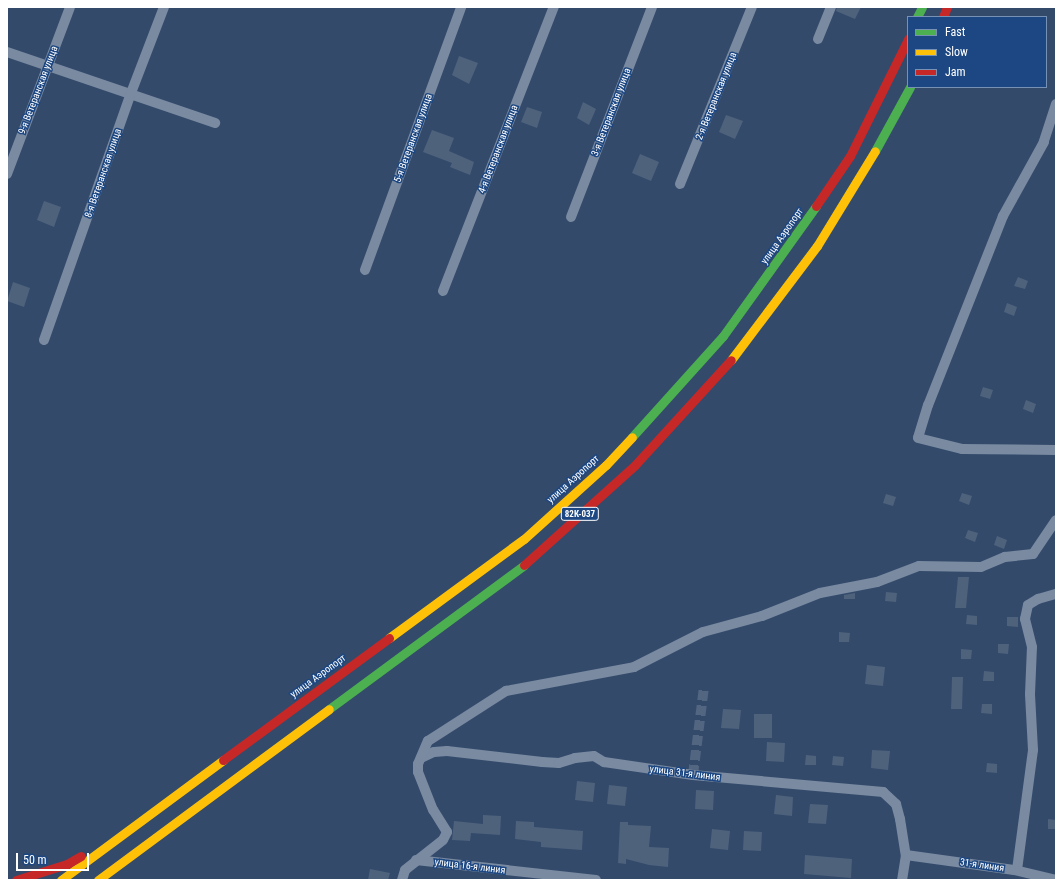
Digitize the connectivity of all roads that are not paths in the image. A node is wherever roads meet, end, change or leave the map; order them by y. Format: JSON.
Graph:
{"nodes":[{"id":1,"x":70,"y":7,"type":"edge"},
{"id":2,"x":164,"y":7,"type":"edge"},
{"id":3,"x":462,"y":7,"type":"edge"},
{"id":4,"x":554,"y":7,"type":"edge"},
{"id":5,"x":652,"y":7,"type":"edge"},
{"id":6,"x":752,"y":7,"type":"edge"},
{"id":7,"x":831,"y":7,"type":"edge"},
{"id":8,"x":922,"y":7,"type":"edge"},
{"id":9,"x":918,"y":16,"type":"edge"},
{"id":10,"x":818,"y":39,"type":"dead end"},
{"id":11,"x":907,"y":41,"type":"edge"},
{"id":12,"x":7,"y":52,"type":"edge"},
{"id":13,"x":47,"y":65,"type":"junction"},
{"id":14,"x":909,"y":88,"type":"edge"},
{"id":15,"x":131,"y":93,"type":"junction"},
{"id":16,"x":1056,"y":104,"type":"edge"},
{"id":17,"x":215,"y":123,"type":"dead end"},
{"id":18,"x":7,"y":174,"type":"edge"},
{"id":19,"x":680,"y":184,"type":"dead end"},
{"id":20,"x":570,"y":217,"type":"dead end"},
{"id":21,"x":365,"y":270,"type":"dead end"},
{"id":22,"x":443,"y":291,"type":"dead end"},
{"id":23,"x":44,"y":340,"type":"dead end"},
{"id":24,"x":1056,"y":450,"type":"edge"},
{"id":25,"x":1056,"y":520,"type":"edge"},
{"id":26,"x":1056,"y":594,"type":"edge"},
{"id":27,"x":421,"y":758,"type":"junction"},
{"id":28,"x":135,"y":823,"type":"junction"},
{"id":29,"x":149,"y":843,"type":"junction"},
{"id":30,"x":906,"y":855,"type":"junction"},
{"id":31,"x":416,"y":860,"type":"junction"},
{"id":32,"x":1017,"y":870,"type":"junction"},
{"id":33,"x":16,"y":880,"type":"edge"},
{"id":34,"x":62,"y":880,"type":"edge"},
{"id":35,"x":98,"y":880,"type":"edge"},
{"id":36,"x":109,"y":880,"type":"edge"},
{"id":37,"x":402,"y":880,"type":"edge"},
{"id":38,"x":596,"y":880,"type":"edge"},
{"id":39,"x":902,"y":880,"type":"edge"},
{"id":40,"x":1056,"y":880,"type":"edge"}],
"edges":[{"from":1,"to":13,"type":"street","name":"9-я Ветеранская улица"},
{"from":2,"to":15,"type":"street","name":"8-я Ветеранская улица"},
{"from":3,"to":21,"type":"street","name":"5-я Ветеранская улица"},
{"from":4,"to":22,"type":"street","name":"4-я Ветеранская улица"},
{"from":5,"to":20,"type":"street","name":"3-я Ветеранская улица"},
{"from":6,"to":19,"type":"street","name":"2-я Ветеранская улица"},
{"from":7,"to":10,"type":"street"},
{"from":8,"to":9,"type":"main road"},
{"from":11,"to":28,"type":"main road","name":"улица Аэропорт"},
{"from":12,"to":13,"type":"street"},
{"from":13,"to":15,"type":"street"},
{"from":13,"to":18,"type":"street","name":"9-я Ветеранская улица"},
{"from":14,"to":29,"type":"main road","number":"82К-037"},
{"from":15,"to":17,"type":"street"},
{"from":15,"to":23,"type":"street","name":"8-я Ветеранская улица"},
{"from":16,"to":24,"type":"street"},
{"from":25,"to":27,"type":"street"},
{"from":26,"to":32,"type":"street"},
{"from":27,"to":30,"type":"street","name":"улица 31-я линия"},
{"from":27,"to":31,"type":"street"},
{"from":28,"to":33,"type":"main road"},
{"from":28,"to":34,"type":"main road"},
{"from":29,"to":35,"type":"main road"},
{"from":29,"to":36,"type":"main road"},
{"from":30,"to":32,"type":"street","name":"31-я линия"},
{"from":30,"to":39,"type":"street"},
{"from":31,"to":37,"type":"street"},
{"from":31,"to":38,"type":"street","name":"улица 16-я линия"},
{"from":32,"to":40,"type":"street","name":"31-я линия"}]}
